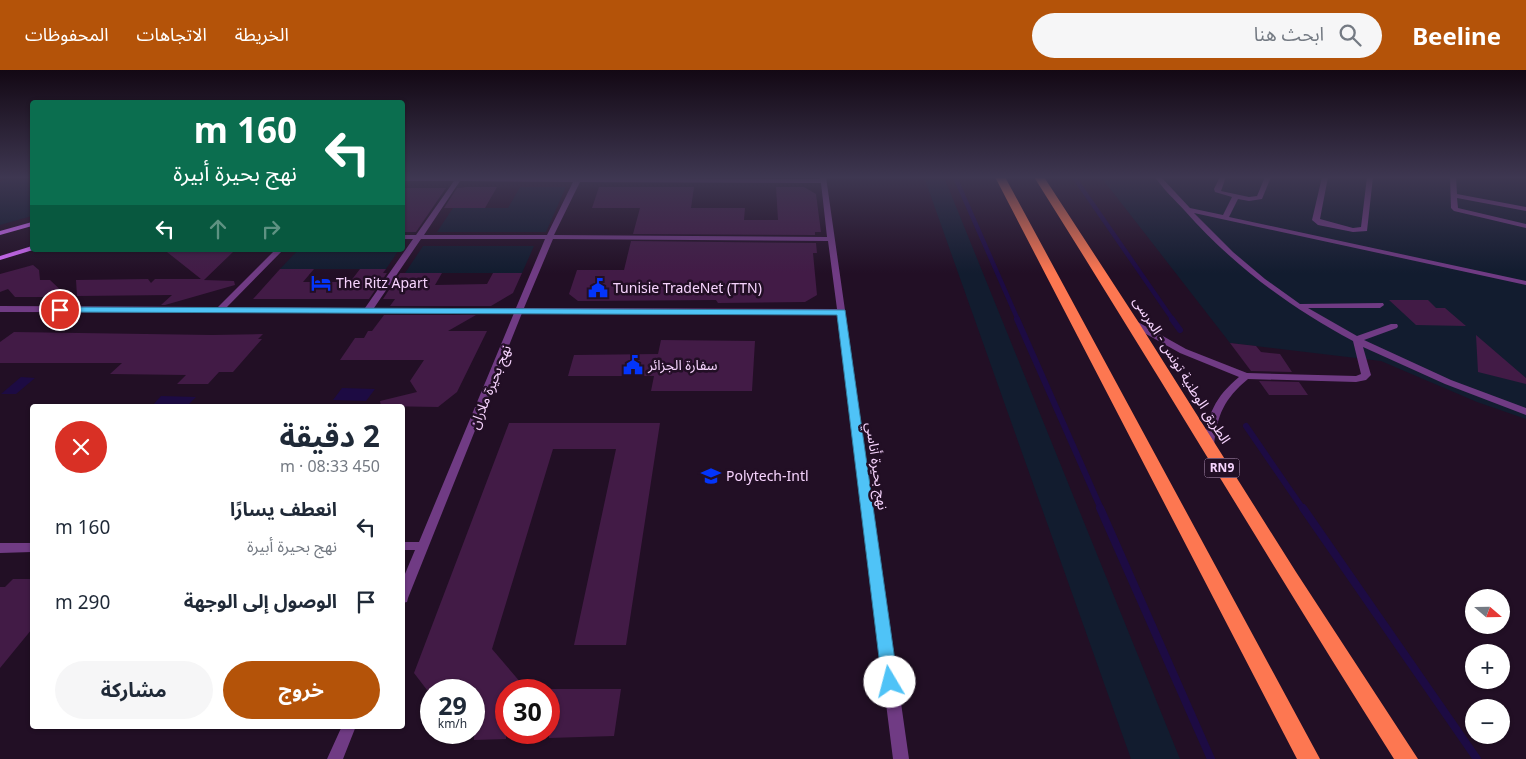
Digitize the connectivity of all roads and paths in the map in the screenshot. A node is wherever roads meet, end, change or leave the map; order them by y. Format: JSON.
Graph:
{"nodes":[{"id":1,"x":438,"y":209,"type":"edge"},
{"id":2,"x":562,"y":209,"type":"edge"},
{"id":3,"x":828,"y":209,"type":"edge"},
{"id":4,"x":1017,"y":209,"type":"edge"},
{"id":5,"x":1060,"y":209,"type":"edge"},
{"id":6,"x":1229,"y":209,"type":"edge"},
{"id":7,"x":1318,"y":209,"type":"edge"},
{"id":8,"x":1366,"y":209,"type":"edge"},
{"id":9,"x":1456,"y":209,"type":"edge"},
{"id":10,"x":1189,"y":210,"type":"joint"},
{"id":11,"x":1225,"y":218,"type":"junction"},
{"id":12,"x":30,"y":225,"type":"edge"},
{"id":13,"x":1526,"y":226,"type":"edge"},
{"id":14,"x":0,"y":233,"type":"edge"},
{"id":15,"x":405,"y":237,"type":"edge"},
{"id":16,"x":419,"y":237,"type":"junction"},
{"id":17,"x":551,"y":237,"type":"junction"},
{"id":18,"x":832,"y":239,"type":"junction"},
{"id":19,"x":30,"y":249,"type":"edge"},
{"id":20,"x":277,"y":252,"type":"edge"},
{"id":21,"x":0,"y":258,"type":"edge"},
{"id":22,"x":1526,"y":283,"type":"edge"},
{"id":23,"x":1300,"y":306,"type":"junction"},
{"id":24,"x":1380,"y":306,"type":"dead end"},
{"id":25,"x":0,"y":309,"type":"edge"},
{"id":26,"x":220,"y":310,"type":"junction"},
{"id":27,"x":368,"y":310,"type":"junction"},
{"id":28,"x":521,"y":311,"type":"junction"},
{"id":29,"x":842,"y":312,"type":"junction"},
{"id":30,"x":1133,"y":323,"type":"junction"},
{"id":31,"x":1394,"y":326,"type":"dead end"},
{"id":32,"x":1357,"y":339,"type":"junction"},
{"id":33,"x":1246,"y":376,"type":"junction"},
{"id":34,"x":1526,"y":412,"type":"edge"},
{"id":35,"x":1209,"y":446,"type":"junction"},
{"id":36,"x":405,"y":546,"type":"edge"},
{"id":37,"x":424,"y":546,"type":"junction"},
{"id":38,"x":0,"y":548,"type":"edge"},
{"id":39,"x":30,"y":548,"type":"edge"},
{"id":40,"x":405,"y":591,"type":"edge"},
{"id":41,"x":348,"y":729,"type":"edge"},
{"id":42,"x":335,"y":759,"type":"edge"},
{"id":43,"x":901,"y":759,"type":"edge"},
{"id":44,"x":1309,"y":759,"type":"edge"},
{"id":45,"x":1407,"y":759,"type":"edge"}],
"edges":[{"from":1,"to":16,"type":"street"},
{"from":2,"to":17,"type":"street","name":"نهج بحيرة ملاران"},
{"from":3,"to":18,"type":"street","name":"نهج بحيرة أناسي"},
{"from":4,"to":44,"type":"highway"},
{"from":5,"to":30,"type":"highway","name":"الطريق الوطنية تونس - المرسى","number":"RN9"},
{"from":6,"to":11,"type":"street"},
{"from":7,"to":8,"type":"street"},
{"from":9,"to":13,"type":"street"},
{"from":10,"to":11,"type":"street"},
{"from":10,"to":23,"type":"street"},
{"from":11,"to":22,"type":"street"},
{"from":12,"to":14,"type":"main road"},
{"from":15,"to":16,"type":"street"},
{"from":16,"to":17,"type":"street"},
{"from":16,"to":27,"type":"street"},
{"from":17,"to":18,"type":"street"},
{"from":17,"to":28,"type":"street","name":"نهج بحيرة ملاران"},
{"from":18,"to":29,"type":"street","name":"نهج بحيرة أناسي"},
{"from":19,"to":21,"type":"main road"},
{"from":20,"to":26,"type":"street"},
{"from":23,"to":24,"type":"street"},
{"from":23,"to":32,"type":"street"},
{"from":25,"to":26,"type":"street"},
{"from":26,"to":27,"type":"street"},
{"from":27,"to":28,"type":"street"},
{"from":28,"to":29,"type":"street"},
{"from":28,"to":37,"type":"street","name":"نهج بحيرة ملاران"},
{"from":29,"to":43,"type":"street","name":"نهج بحيرة أناسي"},
{"from":30,"to":33,"type":"street"},
{"from":30,"to":35,"type":"highway","name":"الطريق الوطنية تونس - المرسى","number":"RN9"},
{"from":31,"to":32,"type":"street"},
{"from":32,"to":33,"type":"street"},
{"from":32,"to":34,"type":"street"},
{"from":33,"to":35,"type":"street"},
{"from":35,"to":45,"type":"highway","name":"الطريق الوطنية تونس - المرسى","number":"RN9"},
{"from":36,"to":37,"type":"street"},
{"from":37,"to":40,"type":"street","name":"نهج بحيرة ملاران"},
{"from":38,"to":39,"type":"street"},
{"from":41,"to":42,"type":"street"}]}
